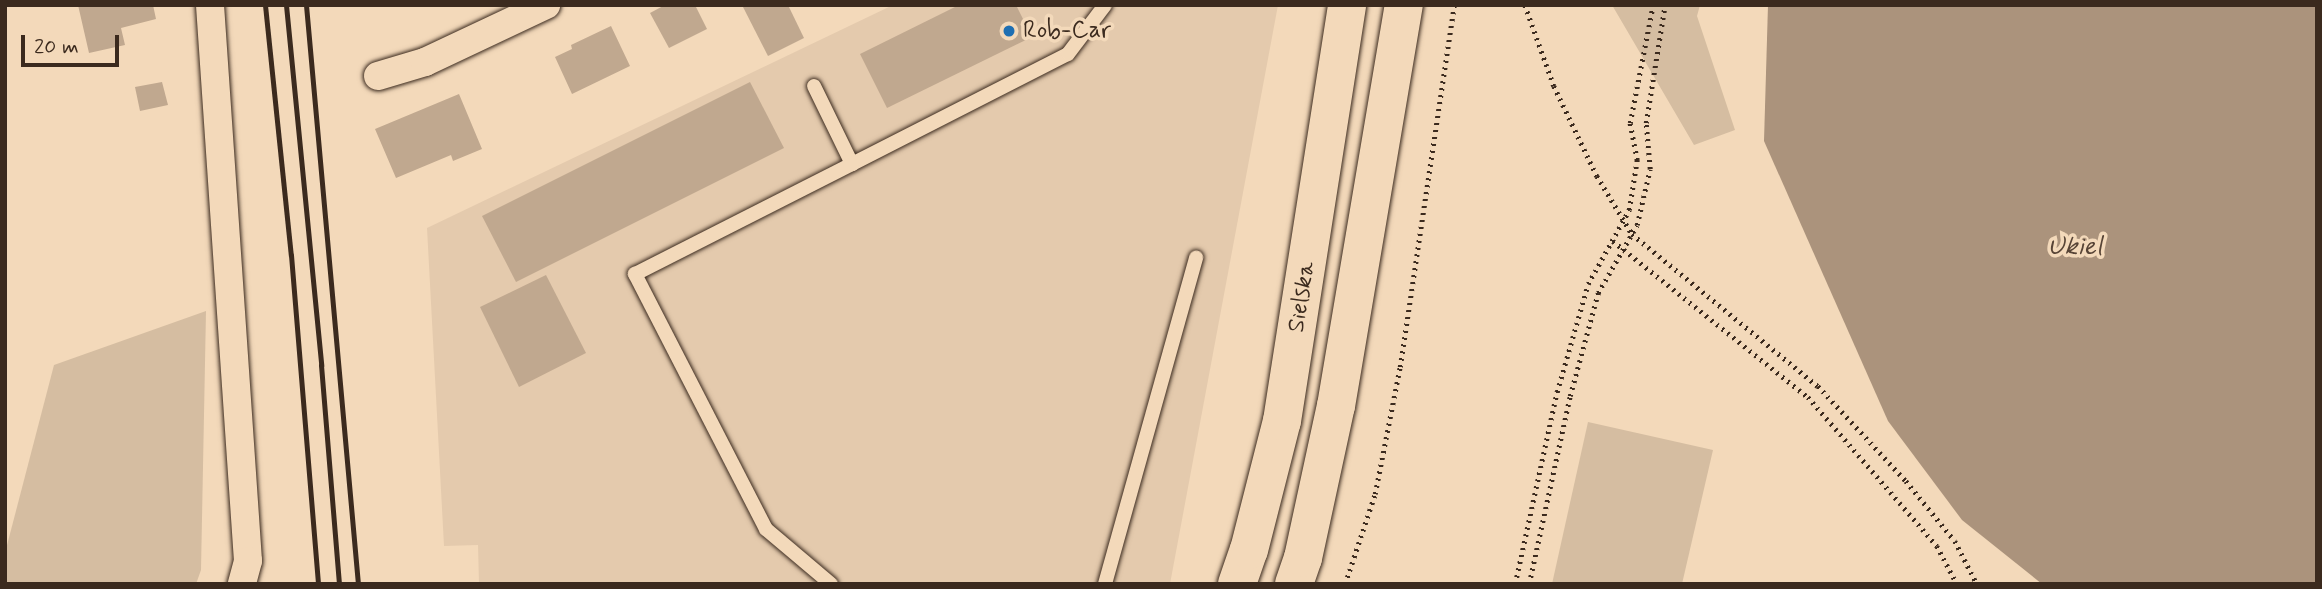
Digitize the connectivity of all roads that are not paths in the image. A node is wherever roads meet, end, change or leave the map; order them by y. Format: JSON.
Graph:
{"nodes":[{"id":1,"x":210,"y":5,"type":"edge"},
{"id":2,"x":545,"y":5,"type":"edge"},
{"id":3,"x":1105,"y":5,"type":"edge"},
{"id":4,"x":1347,"y":5,"type":"edge"},
{"id":5,"x":1397,"y":7,"type":"edge"},
{"id":6,"x":378,"y":76,"type":"dead end"},
{"id":7,"x":814,"y":86,"type":"dead end"},
{"id":8,"x":852,"y":164,"type":"junction"},
{"id":9,"x":1196,"y":257,"type":"dead end"},
{"id":10,"x":242,"y":584,"type":"edge"},
{"id":11,"x":831,"y":584,"type":"edge"},
{"id":12,"x":1105,"y":584,"type":"edge"},
{"id":13,"x":1237,"y":584,"type":"edge"},
{"id":14,"x":1294,"y":584,"type":"edge"}],
"edges":[{"from":1,"to":10,"type":"street"},
{"from":2,"to":6,"type":"street"},
{"from":3,"to":8,"type":"lane"},
{"from":4,"to":13,"type":"main road","name":"Sielska"},
{"from":5,"to":14,"type":"main road","name":"Sielska"},
{"from":7,"to":8,"type":"lane"},
{"from":8,"to":11,"type":"lane"},
{"from":9,"to":12,"type":"lane"}]}
